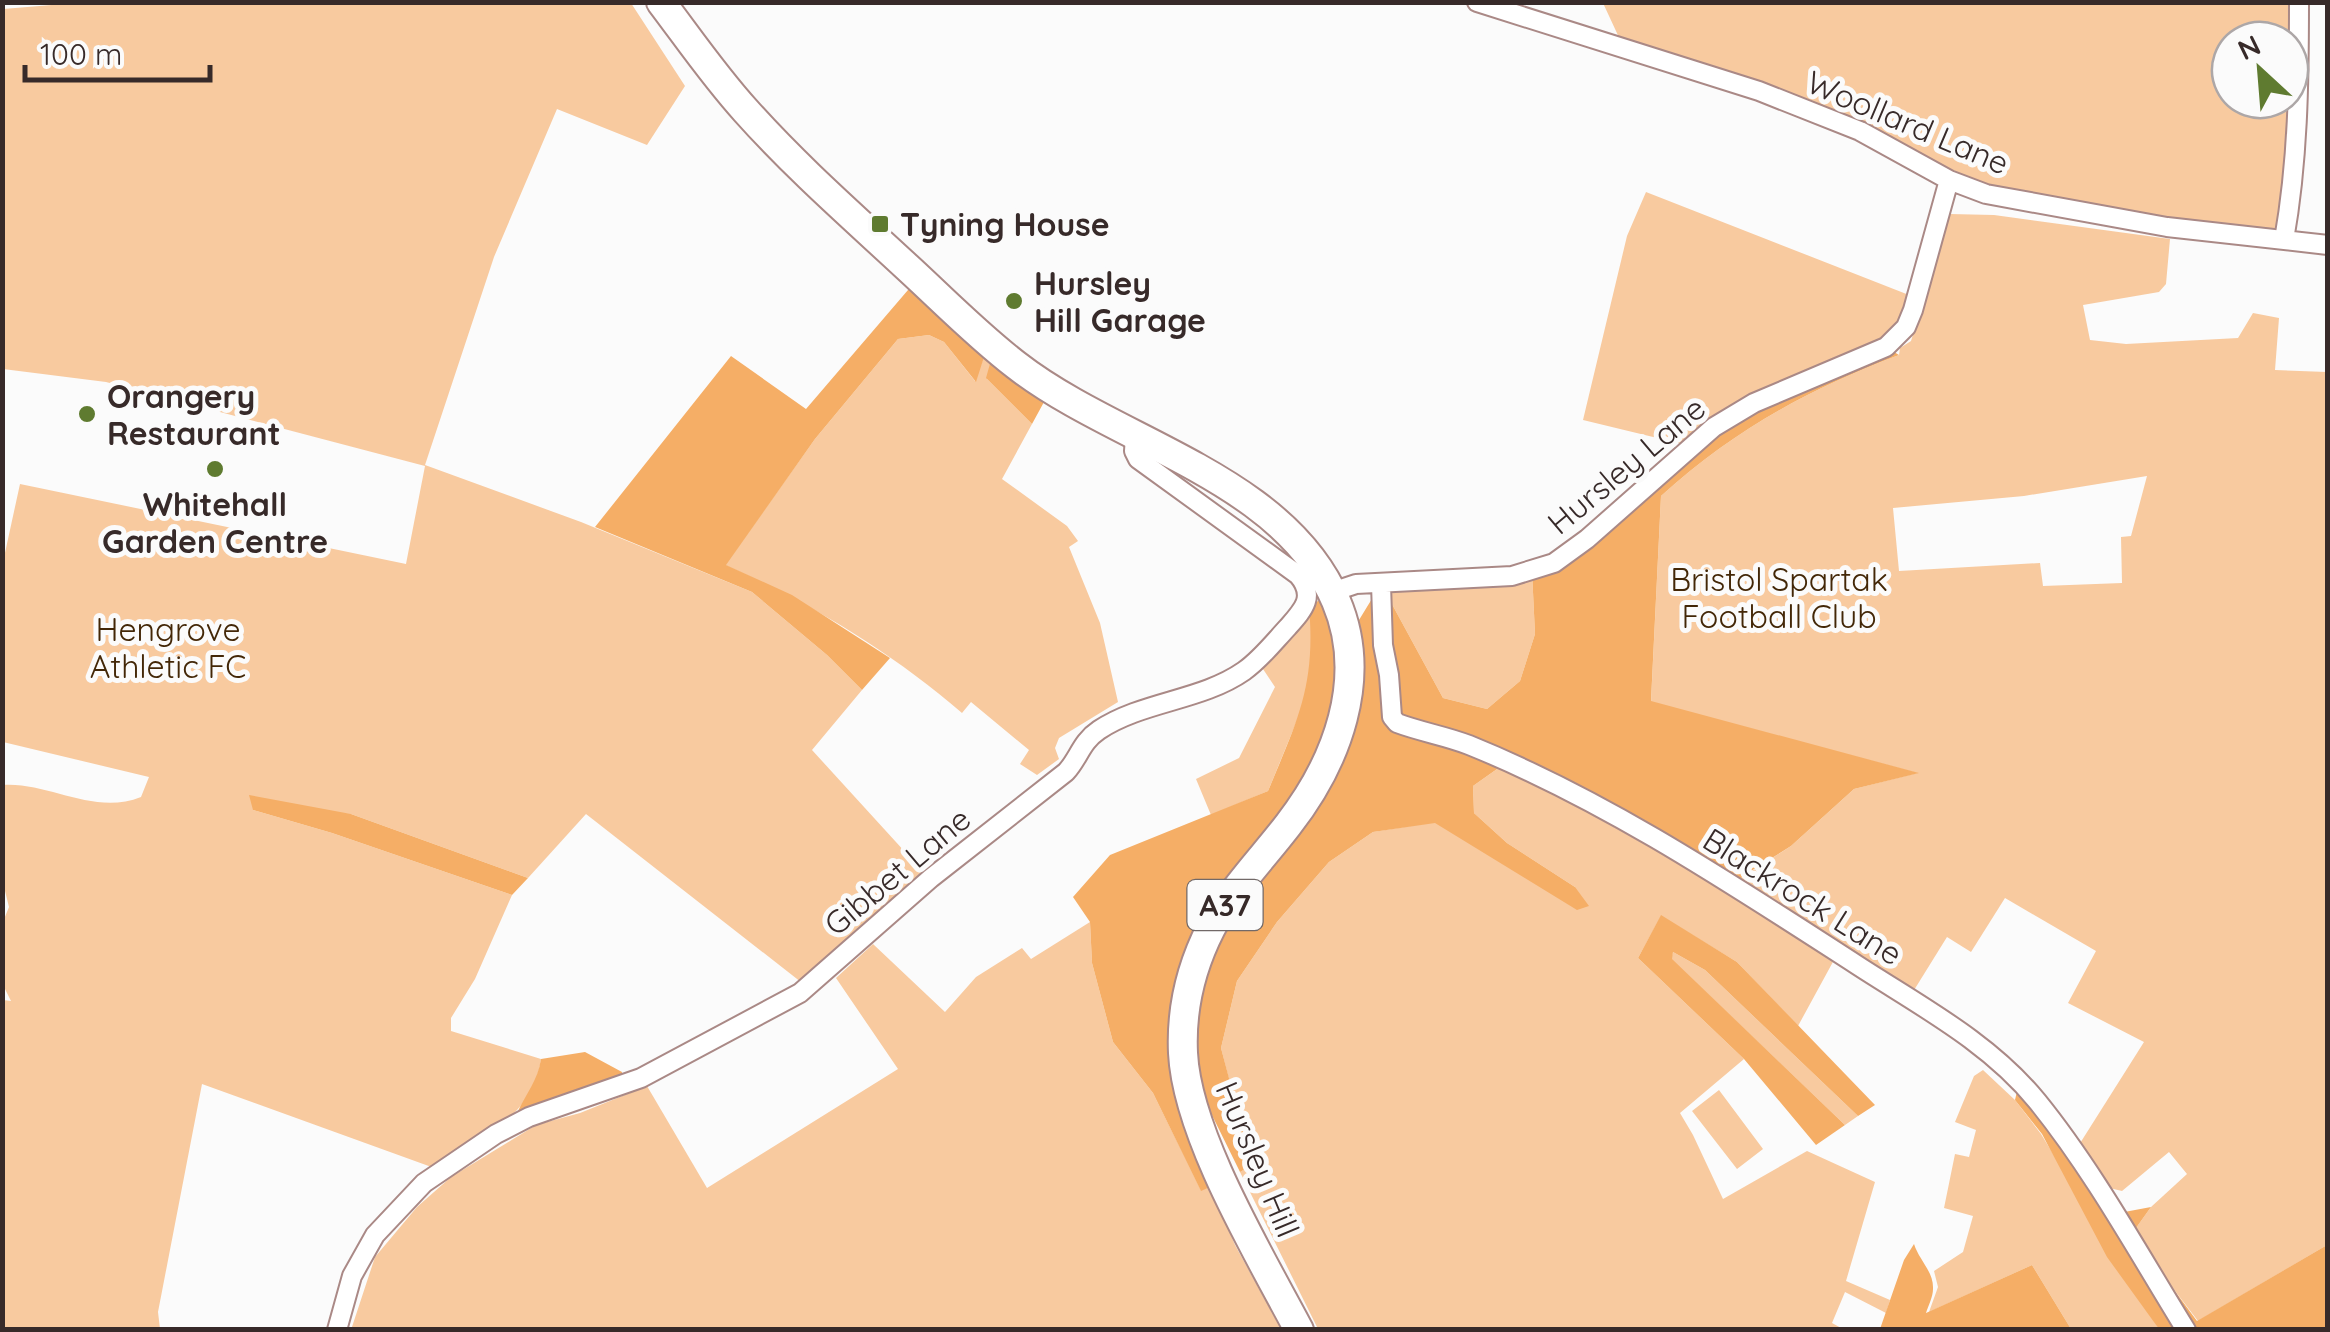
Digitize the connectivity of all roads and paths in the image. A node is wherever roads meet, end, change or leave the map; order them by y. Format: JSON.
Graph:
{"nodes":[{"id":1,"x":661,"y":2,"type":"edge"},
{"id":2,"x":1477,"y":2,"type":"edge"},
{"id":3,"x":2299,"y":2,"type":"edge"},
{"id":4,"x":1949,"y":180,"type":"junction"},
{"id":5,"x":2284,"y":240,"type":"junction"},
{"id":6,"x":2325,"y":242,"type":"edge"},
{"id":7,"x":1134,"y":437,"type":"junction"},
{"id":8,"x":1382,"y":584,"type":"junction"},
{"id":9,"x":1332,"y":592,"type":"junction"},
{"id":10,"x":337,"y":1330,"type":"edge"},
{"id":11,"x":1299,"y":1330,"type":"edge"},
{"id":12,"x":2186,"y":1330,"type":"edge"}],
"edges":[{"from":1,"to":7,"type":"highway","number":"A37"},
{"from":2,"to":4,"type":"street","name":"Woollard Lane"},
{"from":3,"to":5,"type":"street"},
{"from":4,"to":5,"type":"street","name":"Woollard Lane"},
{"from":4,"to":8,"type":"street","name":"Hursley Lane"},
{"from":5,"to":6,"type":"street","name":"Woollard Lane"},
{"from":7,"to":9,"type":"highway","name":"Hursley Hill","number":"A37"},
{"from":7,"to":10,"type":"street","name":"Gibbet Lane"},
{"from":8,"to":9,"type":"street","name":"Hursley Lane"},
{"from":8,"to":12,"type":"street","name":"Blackrock Lane"},
{"from":9,"to":11,"type":"highway","name":"Hursley Hill","number":"A37"}]}
